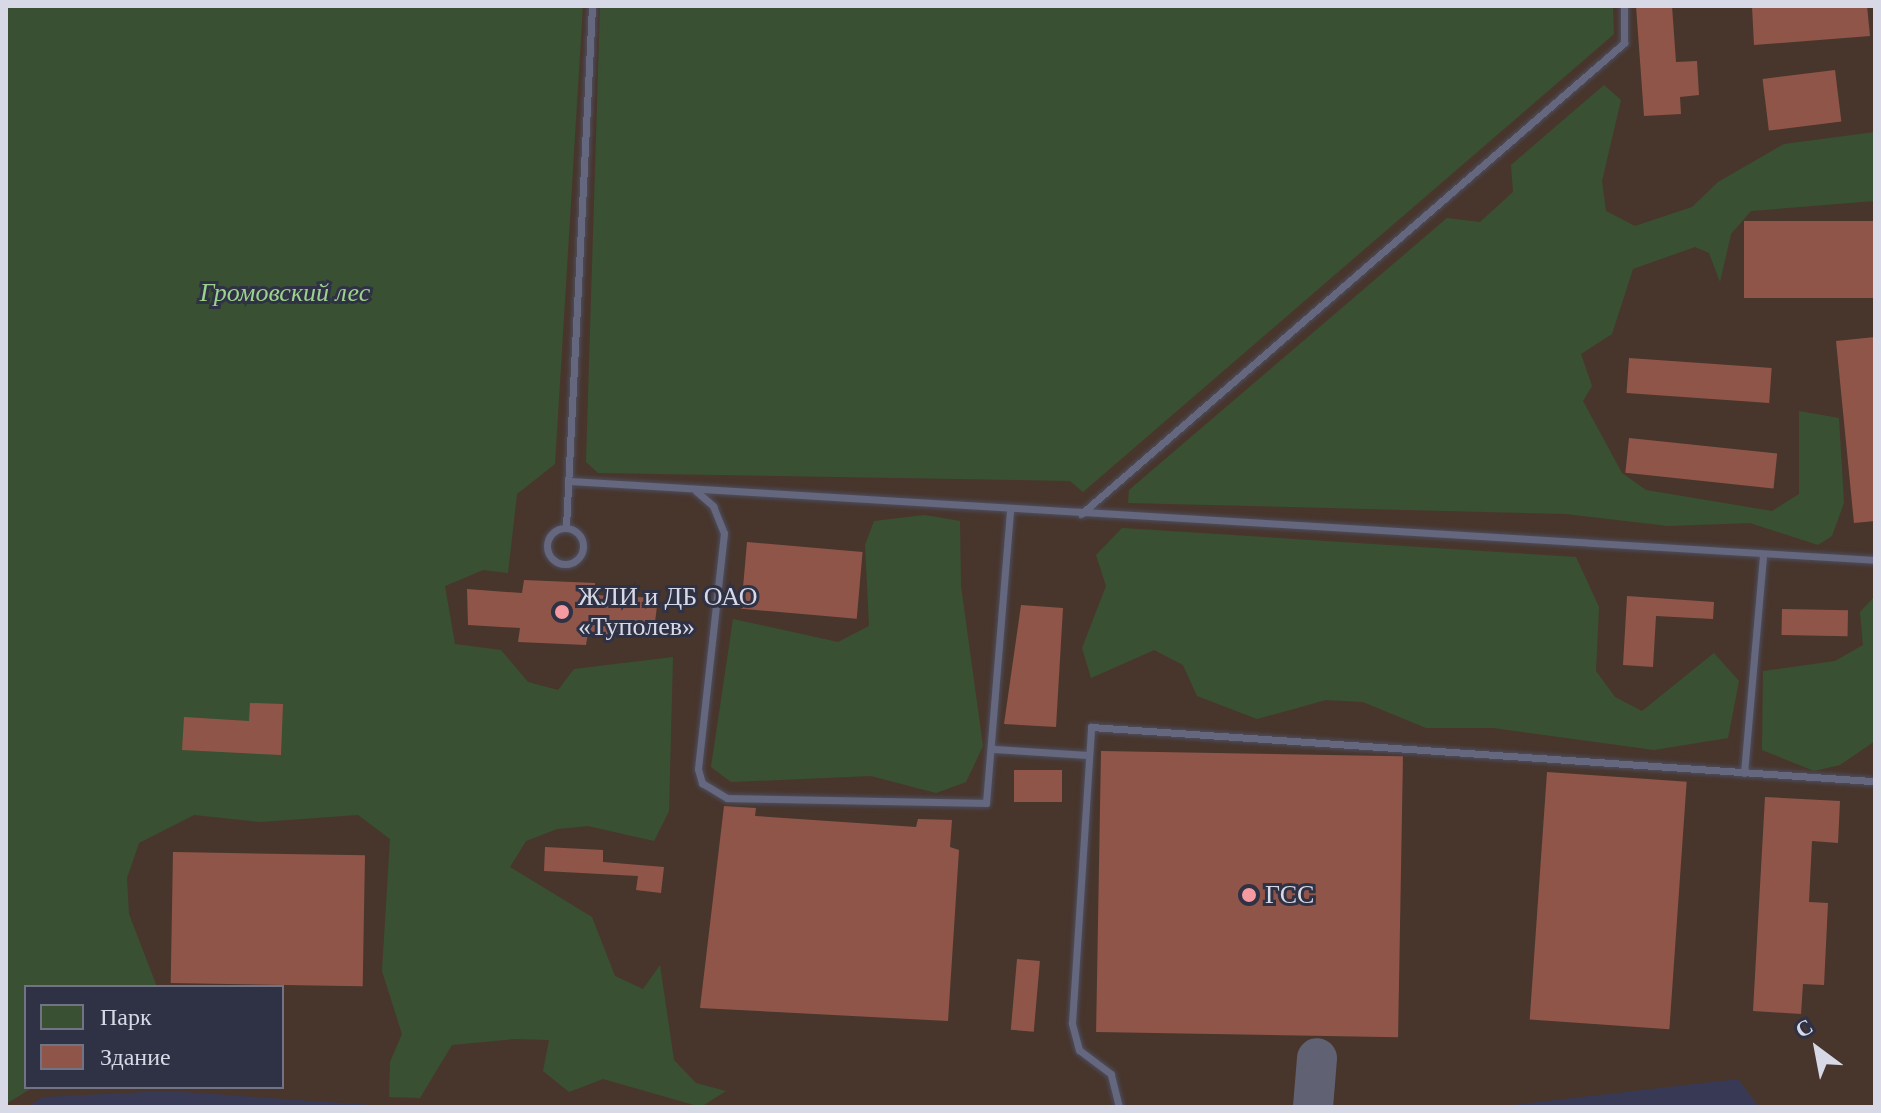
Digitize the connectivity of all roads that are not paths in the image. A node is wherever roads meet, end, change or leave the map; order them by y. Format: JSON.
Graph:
{"nodes":[{"id":1,"x":592,"y":6,"type":"edge"},
{"id":2,"x":1624,"y":6,"type":"edge"},
{"id":3,"x":570,"y":481,"type":"junction"},
{"id":4,"x":694,"y":490,"type":"junction"},
{"id":5,"x":1010,"y":509,"type":"junction"},
{"id":6,"x":1081,"y":514,"type":"junction"},
{"id":7,"x":566,"y":527,"type":"junction"},
{"id":8,"x":1763,"y":554,"type":"junction"},
{"id":9,"x":1875,"y":560,"type":"edge"},
{"id":10,"x":994,"y":749,"type":"junction"},
{"id":11,"x":1088,"y":755,"type":"junction"},
{"id":12,"x":1744,"y":773,"type":"junction"},
{"id":13,"x":1871,"y":781,"type":"dead end"},
{"id":14,"x":1119,"y":1107,"type":"edge"}],
"edges":[{"from":1,"to":3,"type":"lane"},
{"from":2,"to":6,"type":"lane"},
{"from":3,"to":4,"type":"lane"},
{"from":3,"to":7,"type":"lane"},
{"from":4,"to":5,"type":"lane"},
{"from":4,"to":10,"type":"lane"},
{"from":5,"to":6,"type":"lane"},
{"from":5,"to":10,"type":"lane"},
{"from":6,"to":8,"type":"lane"},
{"from":7,"to":7,"type":"lane"},
{"from":8,"to":9,"type":"lane"},
{"from":8,"to":12,"type":"lane"},
{"from":10,"to":11,"type":"lane"},
{"from":11,"to":12,"type":"lane"},
{"from":11,"to":14,"type":"lane"},
{"from":12,"to":13,"type":"lane"}]}
